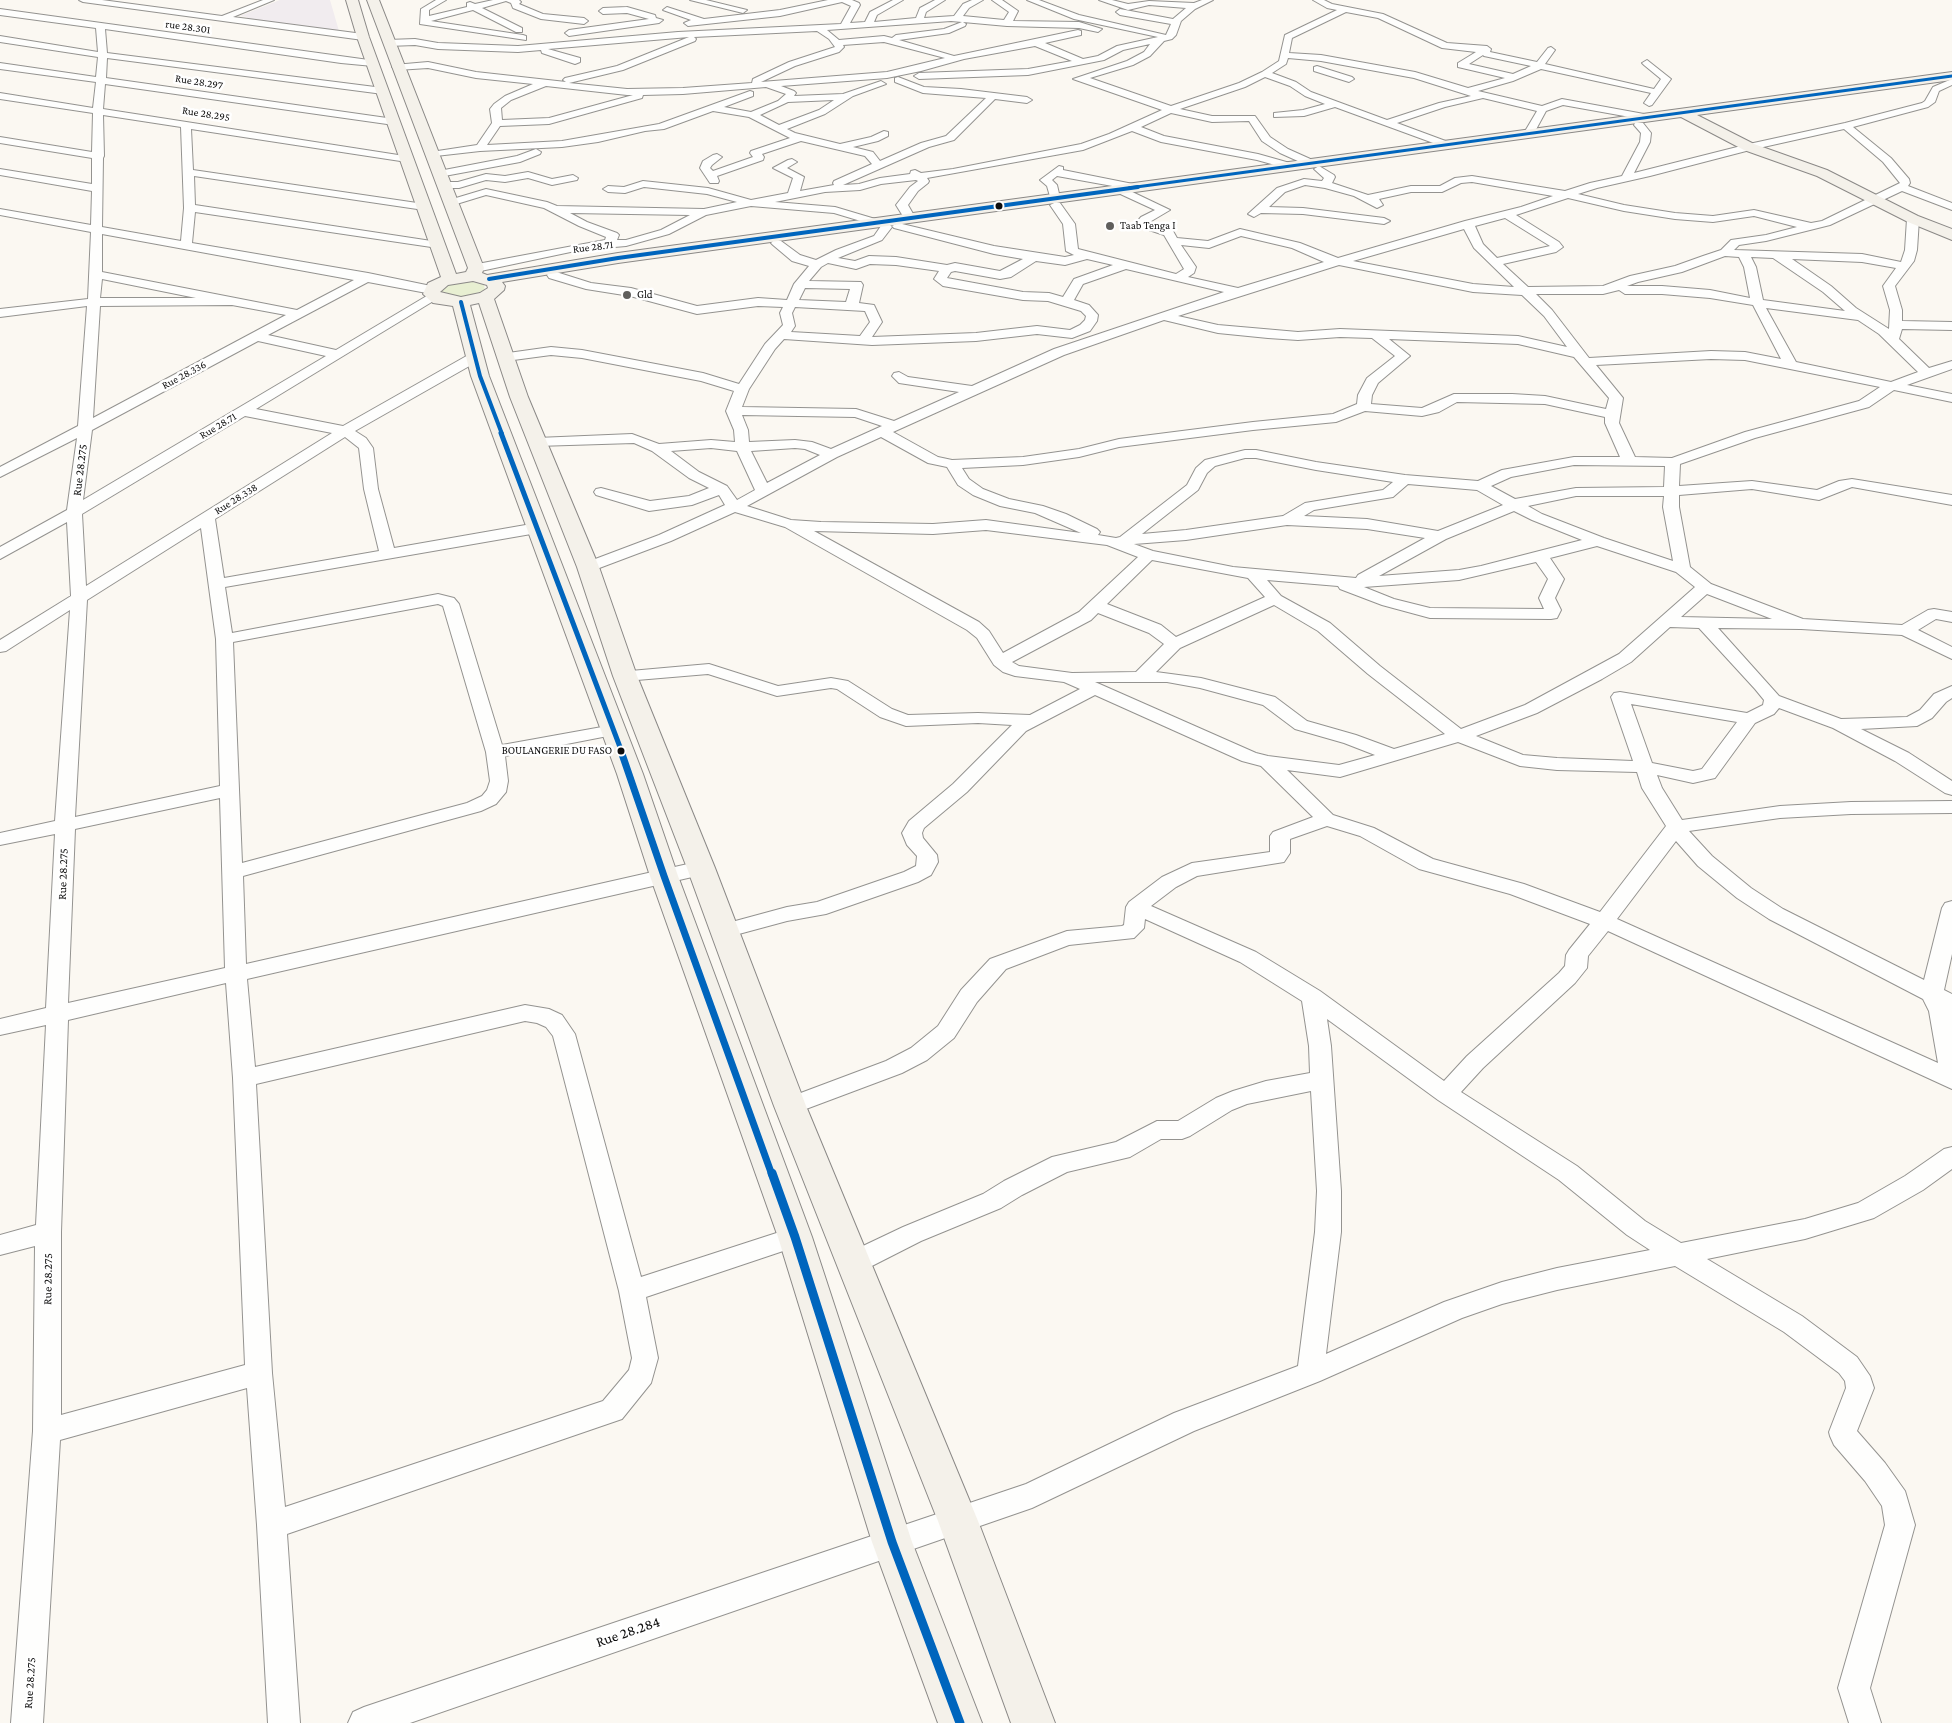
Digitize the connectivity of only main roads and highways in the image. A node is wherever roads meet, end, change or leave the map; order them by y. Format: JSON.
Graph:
{"nodes":[{"id":1,"x":352,"y":0,"type":"edge"},
{"id":2,"x":373,"y":0,"type":"edge"},
{"id":3,"x":1952,"y":76,"type":"edge"},
{"id":4,"x":1952,"y":81,"type":"edge"},
{"id":5,"x":1688,"y":115,"type":"junction"},
{"id":6,"x":1640,"y":120,"type":"junction"},
{"id":7,"x":1316,"y":166,"type":"junction"},
{"id":8,"x":1129,"y":190,"type":"junction"},
{"id":9,"x":893,"y":223,"type":"junction"},
{"id":10,"x":1952,"y":235,"type":"edge"},
{"id":11,"x":466,"y":286,"type":"junction"},
{"id":12,"x":960,"y":1723,"type":"edge"},
{"id":13,"x":1033,"y":1723,"type":"edge"}],
"edges":[{"from":1,"to":11,"type":"main road"},
{"from":2,"to":11,"type":"main road"},
{"from":3,"to":5,"type":"main road"},
{"from":4,"to":5,"type":"main road"},
{"from":5,"to":6,"type":"main road"},
{"from":5,"to":10,"type":"main road"},
{"from":6,"to":7,"type":"main road"},
{"from":6,"to":7,"type":"main road"},
{"from":7,"to":8,"type":"main road"},
{"from":7,"to":8,"type":"main road"},
{"from":8,"to":9,"type":"main road"},
{"from":9,"to":11,"type":"main road"},
{"from":9,"to":11,"type":"main road"},
{"from":11,"to":12,"type":"main road"},
{"from":11,"to":13,"type":"main road"}]}
